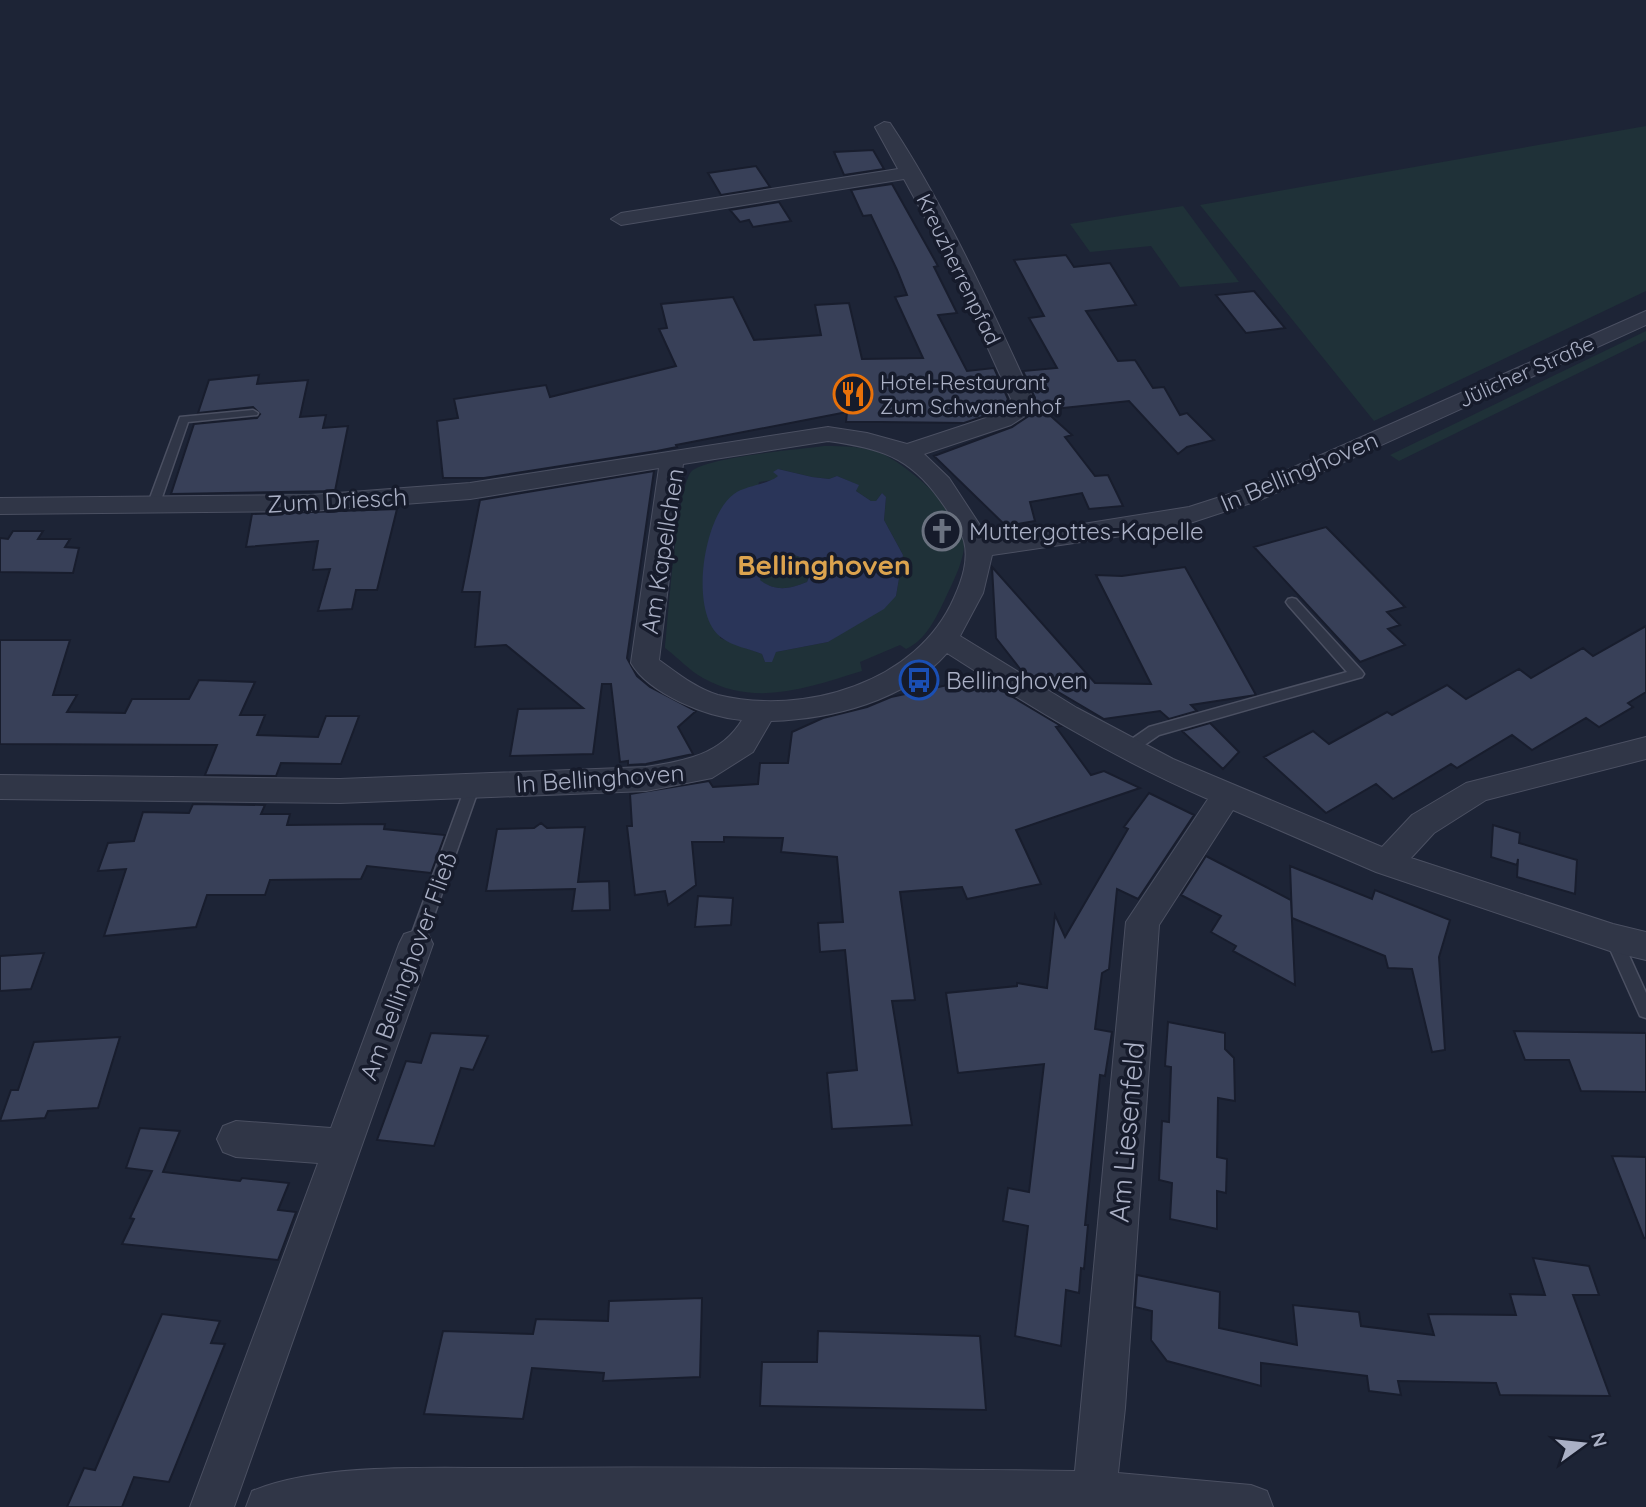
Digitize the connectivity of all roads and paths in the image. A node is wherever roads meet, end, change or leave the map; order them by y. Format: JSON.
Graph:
{"nodes":[{"id":1,"x":884,"y":127,"type":"dead end"},
{"id":2,"x":911,"y":173,"type":"junction"},
{"id":3,"x":621,"y":219,"type":"dead end"},
{"id":4,"x":1646,"y":317,"type":"edge"},
{"id":5,"x":253,"y":413,"type":"dead end"},
{"id":6,"x":1406,"y":425,"type":"joint"},
{"id":7,"x":907,"y":452,"type":"junction"},
{"id":8,"x":672,"y":459,"type":"junction"},
{"id":9,"x":0,"y":506,"type":"edge"},
{"id":10,"x":153,"y":506,"type":"junction"},
{"id":11,"x":979,"y":550,"type":"junction"},
{"id":12,"x":1292,"y":602,"type":"dead end"},
{"id":13,"x":945,"y":639,"type":"junction"},
{"id":14,"x":762,"y":711,"type":"junction"},
{"id":15,"x":1646,"y":748,"type":"edge"},
{"id":16,"x":1128,"y":749,"type":"junction"},
{"id":17,"x":473,"y":785,"type":"junction"},
{"id":18,"x":0,"y":787,"type":"edge"},
{"id":19,"x":1227,"y":795,"type":"junction"},
{"id":20,"x":1387,"y":863,"type":"junction"},
{"id":21,"x":1613,"y":939,"type":"junction"},
{"id":22,"x":416,"y":944,"type":"joint"},
{"id":23,"x":1646,"y":946,"type":"edge"},
{"id":24,"x":1646,"y":1012,"type":"edge"},
{"id":25,"x":236,"y":1139,"type":"dead end"},
{"id":26,"x":343,"y":1147,"type":"junction"},
{"id":27,"x":1075,"y":1498,"type":"edge"},
{"id":28,"x":212,"y":1507,"type":"edge"},
{"id":29,"x":268,"y":1507,"type":"edge"},
{"id":30,"x":1251,"y":1507,"type":"edge"}],
"edges":[{"from":1,"to":2,"type":"street","name":"Kreuzherrenpfad"},
{"from":2,"to":3,"type":"street","name":"Kreuzherrenpfad"},
{"from":2,"to":7,"type":"street","name":"Kreuzherrenpfad"},
{"from":4,"to":6,"type":"street","name":"Jülicher Straße"},
{"from":5,"to":10,"type":"lane"},
{"from":6,"to":11,"type":"street","name":"In Bellinghoven"},
{"from":7,"to":8,"type":"street","name":"Am Kapellchen"},
{"from":7,"to":11,"type":"street","name":"Am Kapellchen"},
{"from":8,"to":10,"type":"street","name":"Zum Driesch"},
{"from":8,"to":14,"type":"street","name":"Am Kapellchen"},
{"from":9,"to":10,"type":"street","name":"Zum Driesch"},
{"from":11,"to":13,"type":"street"},
{"from":12,"to":16,"type":"lane"},
{"from":13,"to":14,"type":"street"},
{"from":13,"to":16,"type":"street"},
{"from":14,"to":17,"type":"street","name":"In Bellinghoven"},
{"from":15,"to":20,"type":"street"},
{"from":16,"to":19,"type":"street"},
{"from":17,"to":18,"type":"street","name":"In Bellinghoven"},
{"from":17,"to":22,"type":"lane","name":"Am Bellinghover Fließ"},
{"from":19,"to":20,"type":"street"},
{"from":19,"to":27,"type":"street","name":"Am Liesenfeld"},
{"from":20,"to":21,"type":"street"},
{"from":21,"to":23,"type":"street"},
{"from":21,"to":24,"type":"lane"},
{"from":22,"to":26,"type":"street","name":"Am Bellinghover Fließ"},
{"from":25,"to":26,"type":"street"},
{"from":26,"to":28,"type":"street","name":"Am Bellinghover Fließ"},
{"from":27,"to":29,"type":"street"},
{"from":27,"to":30,"type":"street"}]}
